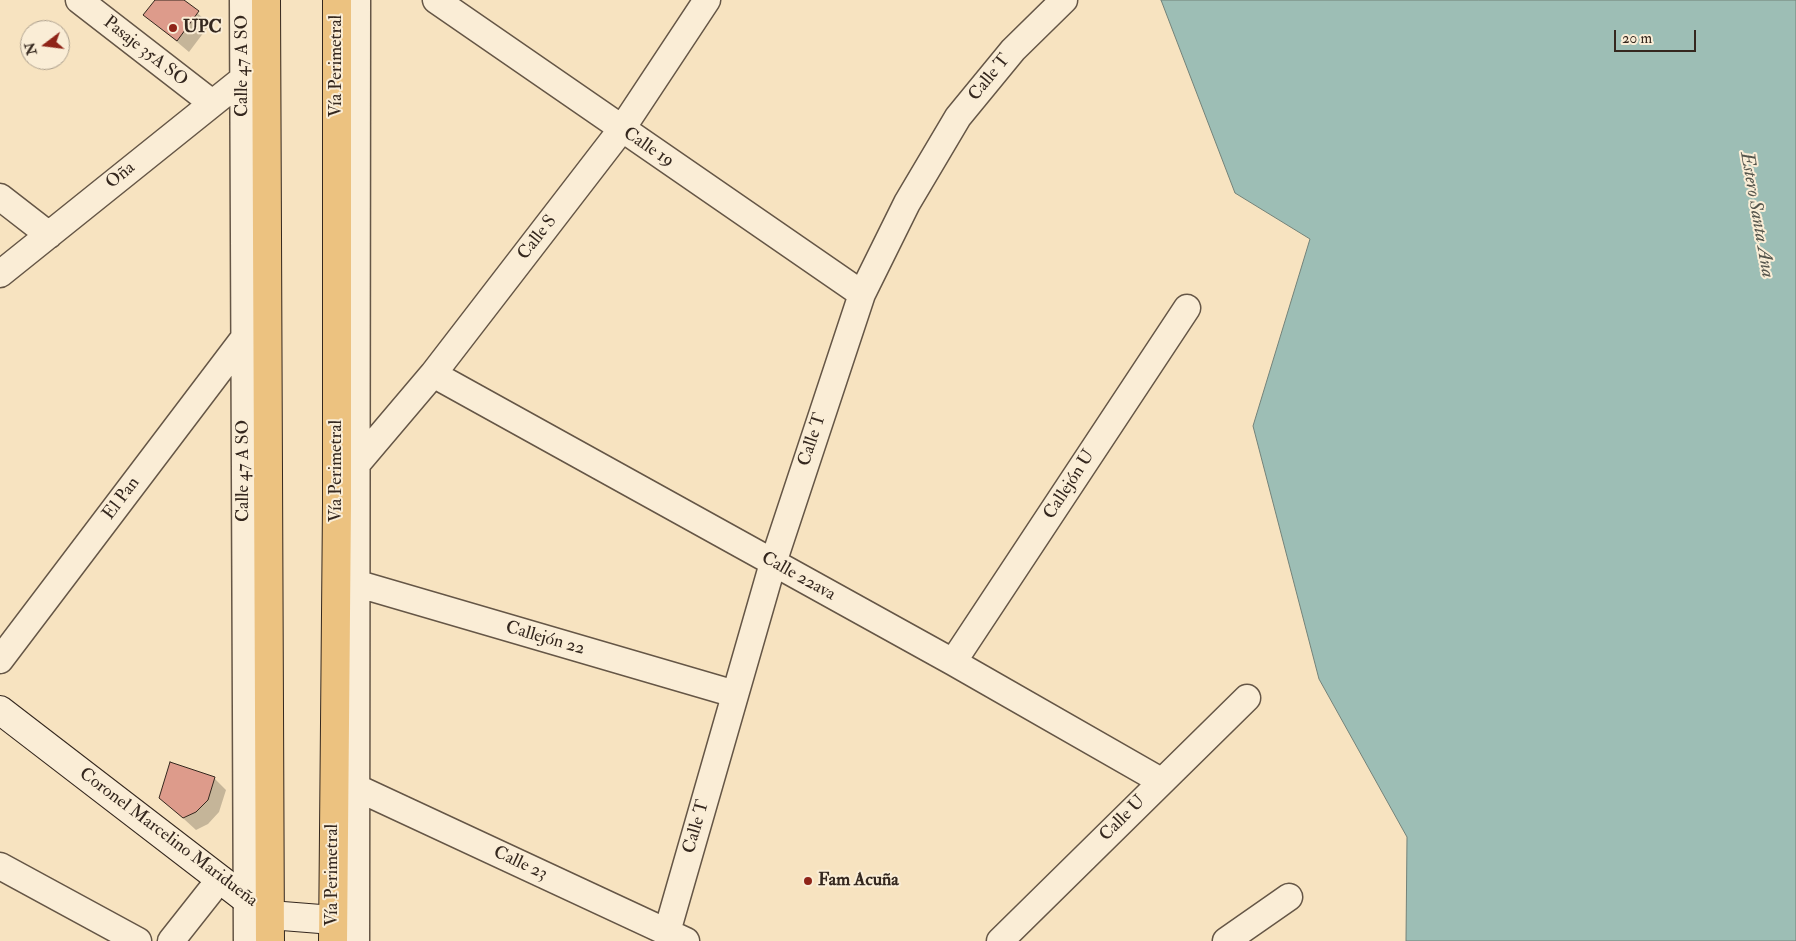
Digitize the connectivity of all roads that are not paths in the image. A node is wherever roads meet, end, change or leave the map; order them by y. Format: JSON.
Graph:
{"nodes":[{"id":1,"x":79,"y":0,"type":"edge"},
{"id":2,"x":243,"y":0,"type":"edge"},
{"id":3,"x":266,"y":0,"type":"edge"},
{"id":4,"x":337,"y":0,"type":"edge"},
{"id":5,"x":356,"y":0,"type":"edge"},
{"id":6,"x":436,"y":0,"type":"edge"},
{"id":7,"x":707,"y":0,"type":"edge"},
{"id":8,"x":1064,"y":0,"type":"edge"},
{"id":9,"x":243,"y":79,"type":"junction"},
{"id":10,"x":212,"y":103,"type":"junction"},
{"id":11,"x":622,"y":130,"type":"junction"},
{"id":12,"x":0,"y":197,"type":"edge"},
{"id":13,"x":49,"y":235,"type":"junction"},
{"id":14,"x":0,"y":274,"type":"edge"},
{"id":15,"x":862,"y":294,"type":"junction"},
{"id":16,"x":1186,"y":308,"type":"dead end"},
{"id":17,"x":244,"y":338,"type":"junction"},
{"id":18,"x":433,"y":374,"type":"junction"},
{"id":19,"x":355,"y":466,"type":"junction"},
{"id":20,"x":773,"y":563,"type":"junction"},
{"id":21,"x":355,"y":583,"type":"junction"},
{"id":22,"x":0,"y":660,"type":"edge"},
{"id":23,"x":953,"y":662,"type":"junction"},
{"id":24,"x":735,"y":694,"type":"junction"},
{"id":25,"x":1247,"y":698,"type":"dead end"},
{"id":26,"x":0,"y":710,"type":"edge"},
{"id":27,"x":1161,"y":782,"type":"junction"},
{"id":28,"x":355,"y":787,"type":"junction"},
{"id":29,"x":0,"y":866,"type":"edge"},
{"id":30,"x":220,"y":879,"type":"junction"},
{"id":31,"x":1289,"y":897,"type":"dead end"},
{"id":32,"x":247,"y":900,"type":"junction"},
{"id":33,"x":270,"y":928,"type":"edge"},
{"id":34,"x":344,"y":931,"type":"edge"},
{"id":35,"x":676,"y":936,"type":"edge"},
{"id":36,"x":138,"y":941,"type":"edge"},
{"id":37,"x":171,"y":941,"type":"edge"},
{"id":38,"x":247,"y":941,"type":"edge"},
{"id":39,"x":1000,"y":941,"type":"edge"},
{"id":40,"x":1226,"y":941,"type":"edge"}],
"edges":[{"from":1,"to":10,"type":"street","name":"Pasaje 35A SO"},
{"from":2,"to":9,"type":"street","name":"Calle 47 A SO"},
{"from":3,"to":33,"type":"highway"},
{"from":4,"to":34,"type":"highway","name":"Vía Perimetral"},
{"from":5,"to":19,"type":"street","name":"Vía Perimetral"},
{"from":6,"to":11,"type":"street","name":"Calle 19"},
{"from":7,"to":11,"type":"street","name":"Calle S"},
{"from":8,"to":15,"type":"street","name":"Calle T"},
{"from":9,"to":10,"type":"street","name":"Oña"},
{"from":9,"to":17,"type":"street","name":"Calle 47 A SO"},
{"from":10,"to":13,"type":"street","name":"Oña"},
{"from":11,"to":15,"type":"street","name":"Calle 19"},
{"from":11,"to":18,"type":"street","name":"Calle S"},
{"from":12,"to":13,"type":"street"},
{"from":13,"to":14,"type":"street","name":"Oña"},
{"from":15,"to":20,"type":"street","name":"Calle T"},
{"from":16,"to":23,"type":"street","name":"Callejón U"},
{"from":17,"to":22,"type":"street","name":"El Pan"},
{"from":17,"to":32,"type":"street","name":"Calle 47 A SO"},
{"from":18,"to":19,"type":"street","name":"Calle S"},
{"from":18,"to":20,"type":"street","name":"Calle 22ava"},
{"from":19,"to":21,"type":"street","name":"Vía Perimetral"},
{"from":20,"to":23,"type":"street","name":"Calle 22ava"},
{"from":20,"to":24,"type":"street","name":"Calle T"},
{"from":21,"to":24,"type":"street","name":"Callejón 22"},
{"from":21,"to":28,"type":"street","name":"Vía Perimetral"},
{"from":23,"to":27,"type":"street","name":"Calle 22ava"},
{"from":24,"to":35,"type":"street","name":"Calle T"},
{"from":25,"to":27,"type":"street","name":"Calle U"},
{"from":26,"to":30,"type":"main road","name":"Coronel Marcelino Maridueña"},
{"from":27,"to":39,"type":"street","name":"Calle U"},
{"from":28,"to":34,"type":"street","name":"Vía Perimetral"},
{"from":28,"to":35,"type":"street","name":"Calle 23"},
{"from":29,"to":36,"type":"street"},
{"from":30,"to":32,"type":"main road","name":"Coronel Marcelino Maridueña"},
{"from":30,"to":37,"type":"street"},
{"from":31,"to":40,"type":"street"},
{"from":32,"to":33,"type":"main road","name":"Coronel Marcelino Maridueña"},
{"from":32,"to":38,"type":"street","name":"Calle 47 A SO"},
{"from":33,"to":34,"type":"main road","name":"Coronel Marcelino Maridueña"}]}
